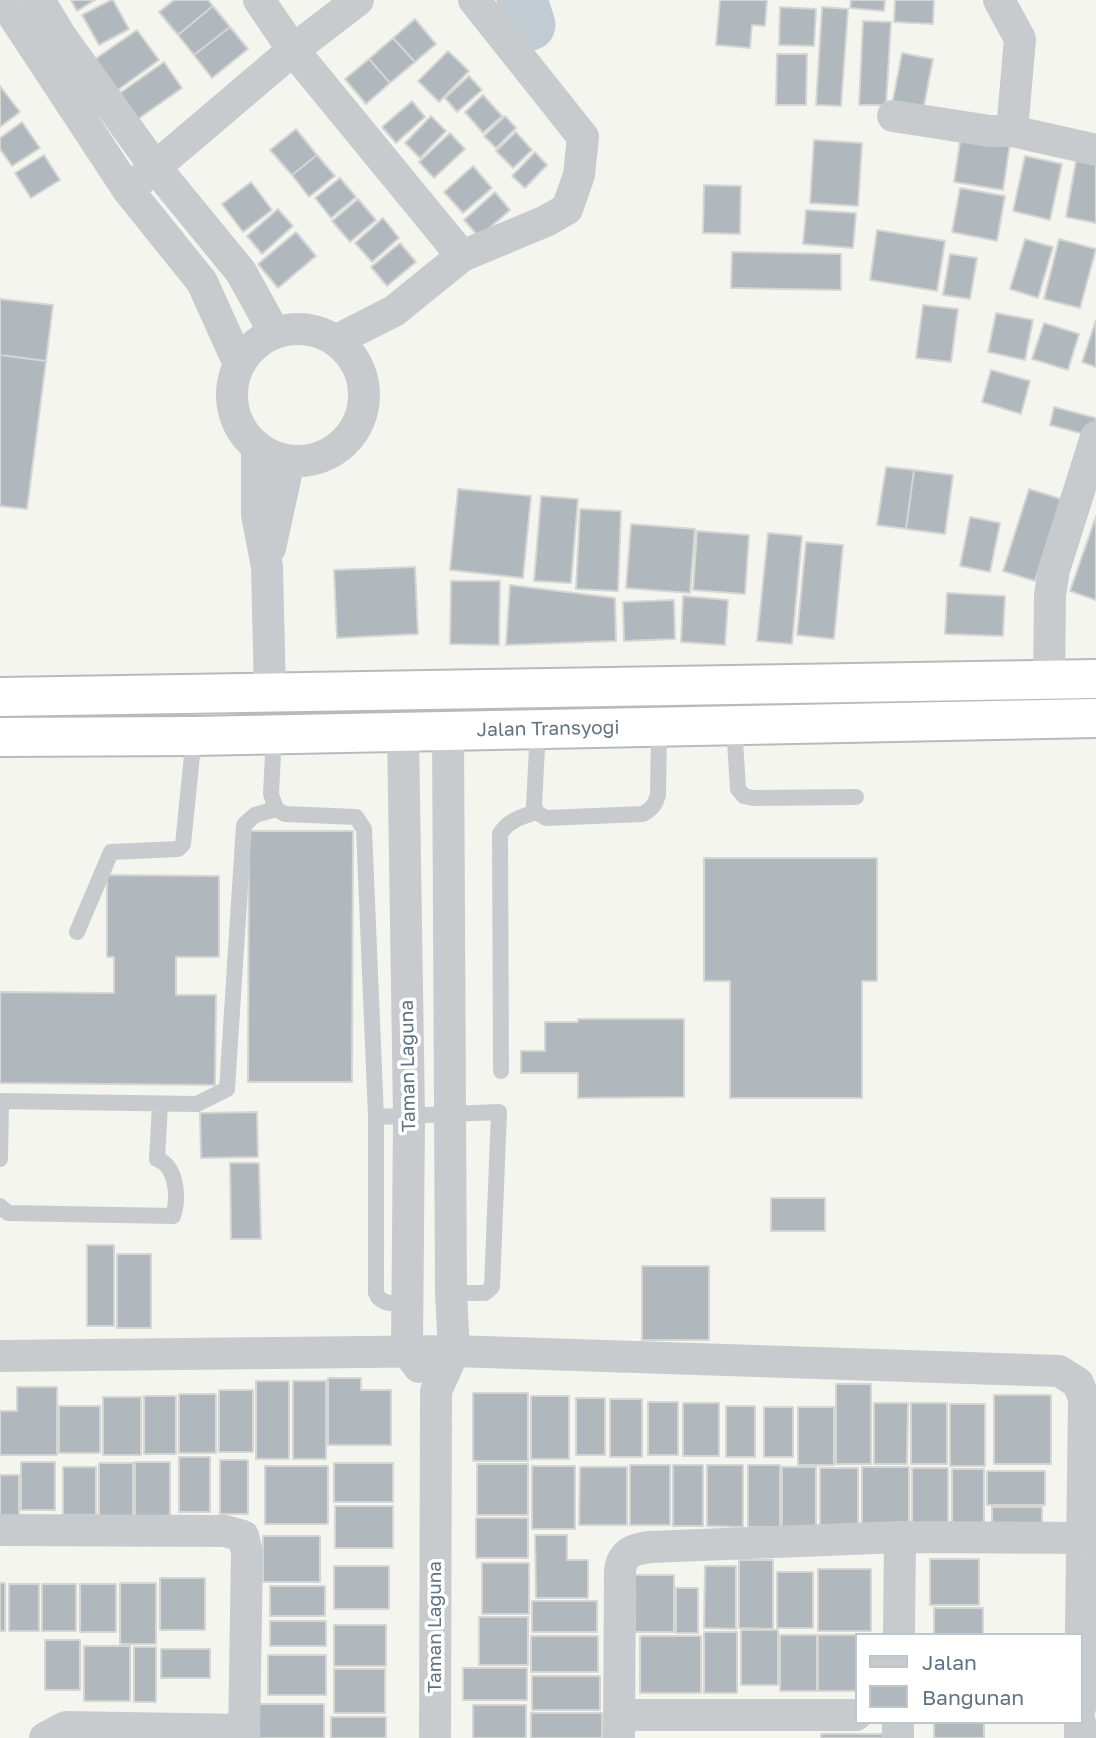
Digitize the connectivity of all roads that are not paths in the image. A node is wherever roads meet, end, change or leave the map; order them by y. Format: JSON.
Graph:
{"nodes":[{"id":1,"x":4,"y":0,"type":"edge"},
{"id":2,"x":39,"y":0,"type":"edge"},
{"id":3,"x":259,"y":0,"type":"edge"},
{"id":4,"x":358,"y":0,"type":"edge"},
{"id":5,"x":474,"y":0,"type":"edge"},
{"id":6,"x":999,"y":0,"type":"edge"},
{"id":7,"x":293,"y":50,"type":"junction"},
{"id":8,"x":893,"y":116,"type":"dead end"},
{"id":9,"x":1012,"y":131,"type":"junction"},
{"id":10,"x":1096,"y":150,"type":"edge"},
{"id":11,"x":155,"y":167,"type":"junction"},
{"id":12,"x":128,"y":190,"type":"junction"},
{"id":13,"x":462,"y":257,"type":"junction"},
{"id":14,"x":274,"y":332,"type":"junction"},
{"id":15,"x":337,"y":340,"type":"junction"},
{"id":16,"x":239,"y":364,"type":"junction"},
{"id":17,"x":1096,"y":437,"type":"edge"},
{"id":18,"x":257,"y":447,"type":"junction"},
{"id":19,"x":289,"y":461,"type":"junction"},
{"id":20,"x":267,"y":567,"type":"junction"},
{"id":21,"x":1096,"y":679,"type":"edge"},
{"id":22,"x":1049,"y":681,"type":"junction"},
{"id":23,"x":615,"y":686,"type":"junction"},
{"id":24,"x":270,"y":694,"type":"junction"},
{"id":25,"x":0,"y":697,"type":"edge"},
{"id":26,"x":1096,"y":718,"type":"edge"},
{"id":27,"x":734,"y":725,"type":"junction"},
{"id":28,"x":659,"y":726,"type":"junction"},
{"id":29,"x":614,"y":727,"type":"junction"},
{"id":30,"x":538,"y":729,"type":"junction"},
{"id":31,"x":448,"y":731,"type":"junction"},
{"id":32,"x":403,"y":732,"type":"junction"},
{"id":33,"x":274,"y":734,"type":"junction"},
{"id":34,"x":194,"y":736,"type":"junction"},
{"id":35,"x":0,"y":737,"type":"edge"},
{"id":36,"x":856,"y":797,"type":"dead end"},
{"id":37,"x":276,"y":809,"type":"junction"},
{"id":38,"x":536,"y":812,"type":"junction"},
{"id":39,"x":77,"y":932,"type":"dead end"},
{"id":40,"x":501,"y":1071,"type":"dead end"},
{"id":41,"x":0,"y":1101,"type":"edge"},
{"id":42,"x":160,"y":1104,"type":"junction"},
{"id":43,"x":450,"y":1113,"type":"junction"},
{"id":44,"x":409,"y":1115,"type":"junction"},
{"id":45,"x":376,"y":1116,"type":"junction"},
{"id":46,"x":0,"y":1159,"type":"edge"},
{"id":47,"x":0,"y":1206,"type":"edge"},
{"id":48,"x":451,"y":1293,"type":"junction"},
{"id":49,"x":407,"y":1303,"type":"junction"},
{"id":50,"x":407,"y":1351,"type":"junction"},
{"id":51,"x":454,"y":1352,"type":"junction"},
{"id":52,"x":0,"y":1356,"type":"edge"},
{"id":53,"x":436,"y":1391,"type":"junction"},
{"id":54,"x":0,"y":1530,"type":"edge"},
{"id":55,"x":900,"y":1537,"type":"junction"},
{"id":56,"x":1090,"y":1538,"type":"edge"},
{"id":57,"x":899,"y":1633,"type":"edge"},
{"id":58,"x":1082,"y":1674,"type":"edge"},
{"id":59,"x":855,"y":1715,"type":"edge"},
{"id":60,"x":619,"y":1726,"type":"edge"},
{"id":61,"x":727,"y":1726,"type":"edge"},
{"id":62,"x":244,"y":1734,"type":"edge"},
{"id":63,"x":44,"y":1738,"type":"edge"},
{"id":64,"x":435,"y":1738,"type":"edge"}],
"edges":[{"from":1,"to":12,"type":"street"},
{"from":2,"to":11,"type":"street"},
{"from":3,"to":7,"type":"street"},
{"from":4,"to":7,"type":"street"},
{"from":5,"to":13,"type":"street"},
{"from":6,"to":9,"type":"street"},
{"from":7,"to":11,"type":"street"},
{"from":7,"to":13,"type":"street"},
{"from":8,"to":9,"type":"street"},
{"from":9,"to":10,"type":"street"},
{"from":11,"to":12,"type":"street"},
{"from":11,"to":14,"type":"street"},
{"from":12,"to":16,"type":"street"},
{"from":13,"to":15,"type":"street"},
{"from":14,"to":15,"type":"street"},
{"from":14,"to":16,"type":"street"},
{"from":15,"to":19,"type":"street"},
{"from":16,"to":18,"type":"street"},
{"from":17,"to":22,"type":"street"},
{"from":18,"to":19,"type":"street"},
{"from":18,"to":20,"type":"street"},
{"from":19,"to":20,"type":"street"},
{"from":20,"to":24,"type":"street"},
{"from":21,"to":22,"type":"highway"},
{"from":22,"to":23,"type":"highway"},
{"from":23,"to":24,"type":"highway"},
{"from":23,"to":29,"type":"highway"},
{"from":24,"to":25,"type":"highway"},
{"from":26,"to":27,"type":"highway","name":"Jalan Transyogi"},
{"from":27,"to":28,"type":"highway","name":"Jalan Transyogi"},
{"from":27,"to":36,"type":"lane"},
{"from":28,"to":29,"type":"highway","name":"Jalan Transyogi"},
{"from":28,"to":38,"type":"lane"},
{"from":29,"to":30,"type":"highway","name":"Jalan Transyogi"},
{"from":30,"to":31,"type":"highway","name":"Jalan Transyogi"},
{"from":30,"to":38,"type":"lane"},
{"from":31,"to":32,"type":"highway","name":"Jalan Transyogi"},
{"from":31,"to":43,"type":"street","name":"Taman Laguna"},
{"from":32,"to":33,"type":"highway","name":"Jalan Transyogi"},
{"from":32,"to":44,"type":"street","name":"Taman Laguna"},
{"from":33,"to":34,"type":"highway","name":"Jalan Transyogi"},
{"from":33,"to":37,"type":"lane"},
{"from":34,"to":35,"type":"highway","name":"Jalan Transyogi"},
{"from":34,"to":39,"type":"lane"},
{"from":37,"to":42,"type":"lane"},
{"from":37,"to":45,"type":"lane"},
{"from":38,"to":40,"type":"lane"},
{"from":41,"to":42,"type":"lane"},
{"from":41,"to":46,"type":"lane"},
{"from":42,"to":47,"type":"lane"},
{"from":43,"to":44,"type":"lane"},
{"from":43,"to":48,"type":"street","name":"Taman Laguna"},
{"from":43,"to":48,"type":"lane"},
{"from":44,"to":45,"type":"lane"},
{"from":44,"to":49,"type":"street","name":"Taman Laguna"},
{"from":45,"to":49,"type":"lane"},
{"from":48,"to":51,"type":"street","name":"Taman Laguna"},
{"from":49,"to":50,"type":"street","name":"Taman Laguna"},
{"from":50,"to":51,"type":"street"},
{"from":50,"to":52,"type":"street"},
{"from":50,"to":53,"type":"street"},
{"from":51,"to":53,"type":"street","name":"Taman Laguna"},
{"from":51,"to":56,"type":"street"},
{"from":53,"to":64,"type":"street","name":"Taman Laguna"},
{"from":54,"to":62,"type":"street"},
{"from":55,"to":56,"type":"street"},
{"from":55,"to":57,"type":"street"},
{"from":55,"to":60,"type":"street"},
{"from":56,"to":58,"type":"street"},
{"from":59,"to":61,"type":"street"},
{"from":60,"to":61,"type":"street"},
{"from":62,"to":63,"type":"street"}]}
